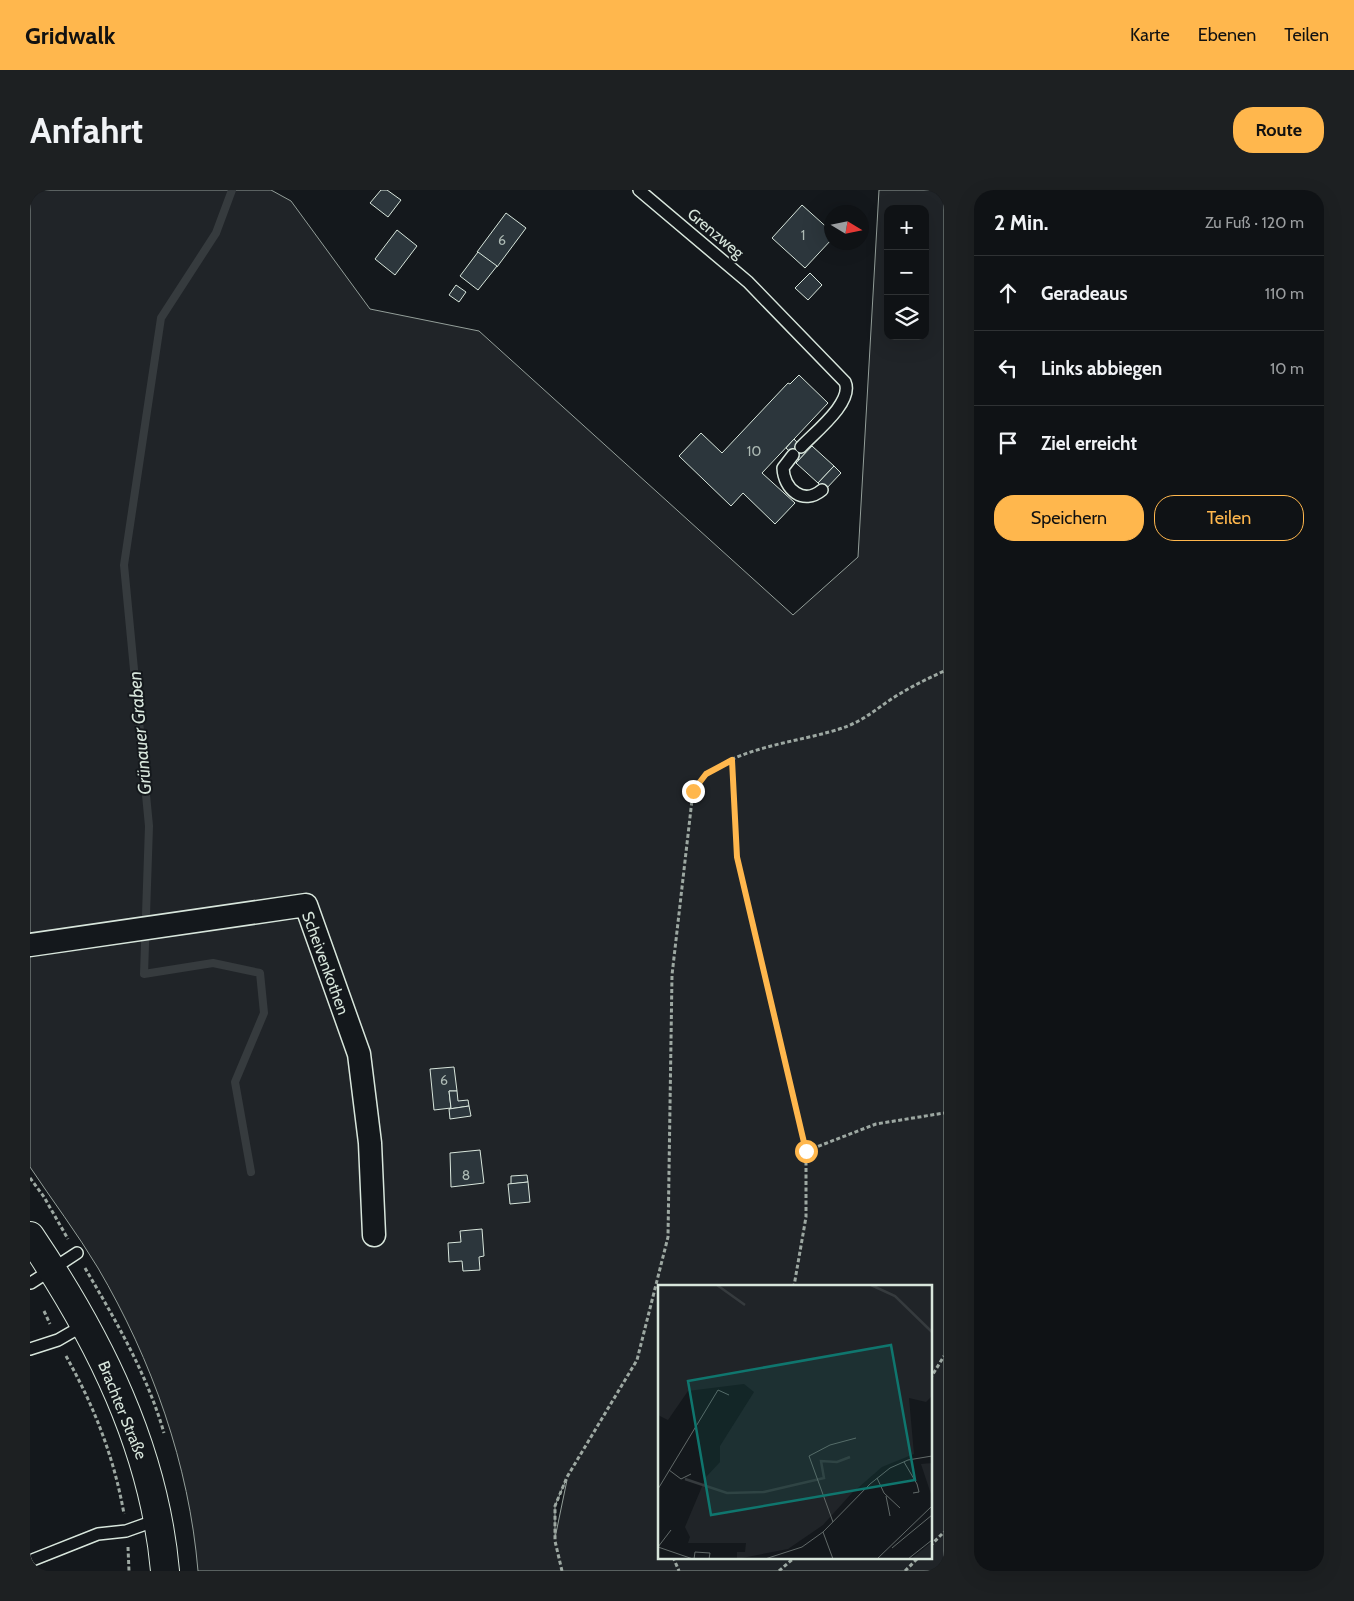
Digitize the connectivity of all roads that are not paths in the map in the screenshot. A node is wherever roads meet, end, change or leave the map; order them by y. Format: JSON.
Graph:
{"nodes":[{"id":1,"x":640,"y":190,"type":"edge"},
{"id":2,"x":822,"y":490,"type":"dead end"},
{"id":3,"x":30,"y":946,"type":"edge"},
{"id":4,"x":374,"y":1234,"type":"dead end"},
{"id":5,"x":30,"y":1236,"type":"edge"},
{"id":6,"x":77,"y":1253,"type":"road end"},
{"id":7,"x":42,"y":1276,"type":"edge"},
{"id":8,"x":84,"y":1325,"type":"junction"},
{"id":9,"x":30,"y":1349,"type":"edge"},
{"id":10,"x":159,"y":1519,"type":"junction"},
{"id":11,"x":30,"y":1561,"type":"edge"},
{"id":12,"x":165,"y":1571,"type":"edge"}],
"edges":[{"from":1,"to":2,"type":"lane","name":"Grenzweg"},
{"from":3,"to":4,"type":"street","name":"Scheivenkothen"},
{"from":5,"to":7,"type":"main road","name":"Brachter Straße"},
{"from":6,"to":7,"type":"lane"},
{"from":7,"to":8,"type":"main road","name":"Brachter Straße"},
{"from":8,"to":9,"type":"lane"},
{"from":8,"to":10,"type":"main road","name":"Brachter Straße"},
{"from":10,"to":11,"type":"lane"},
{"from":10,"to":12,"type":"main road","name":"Brachter Straße"}]}
